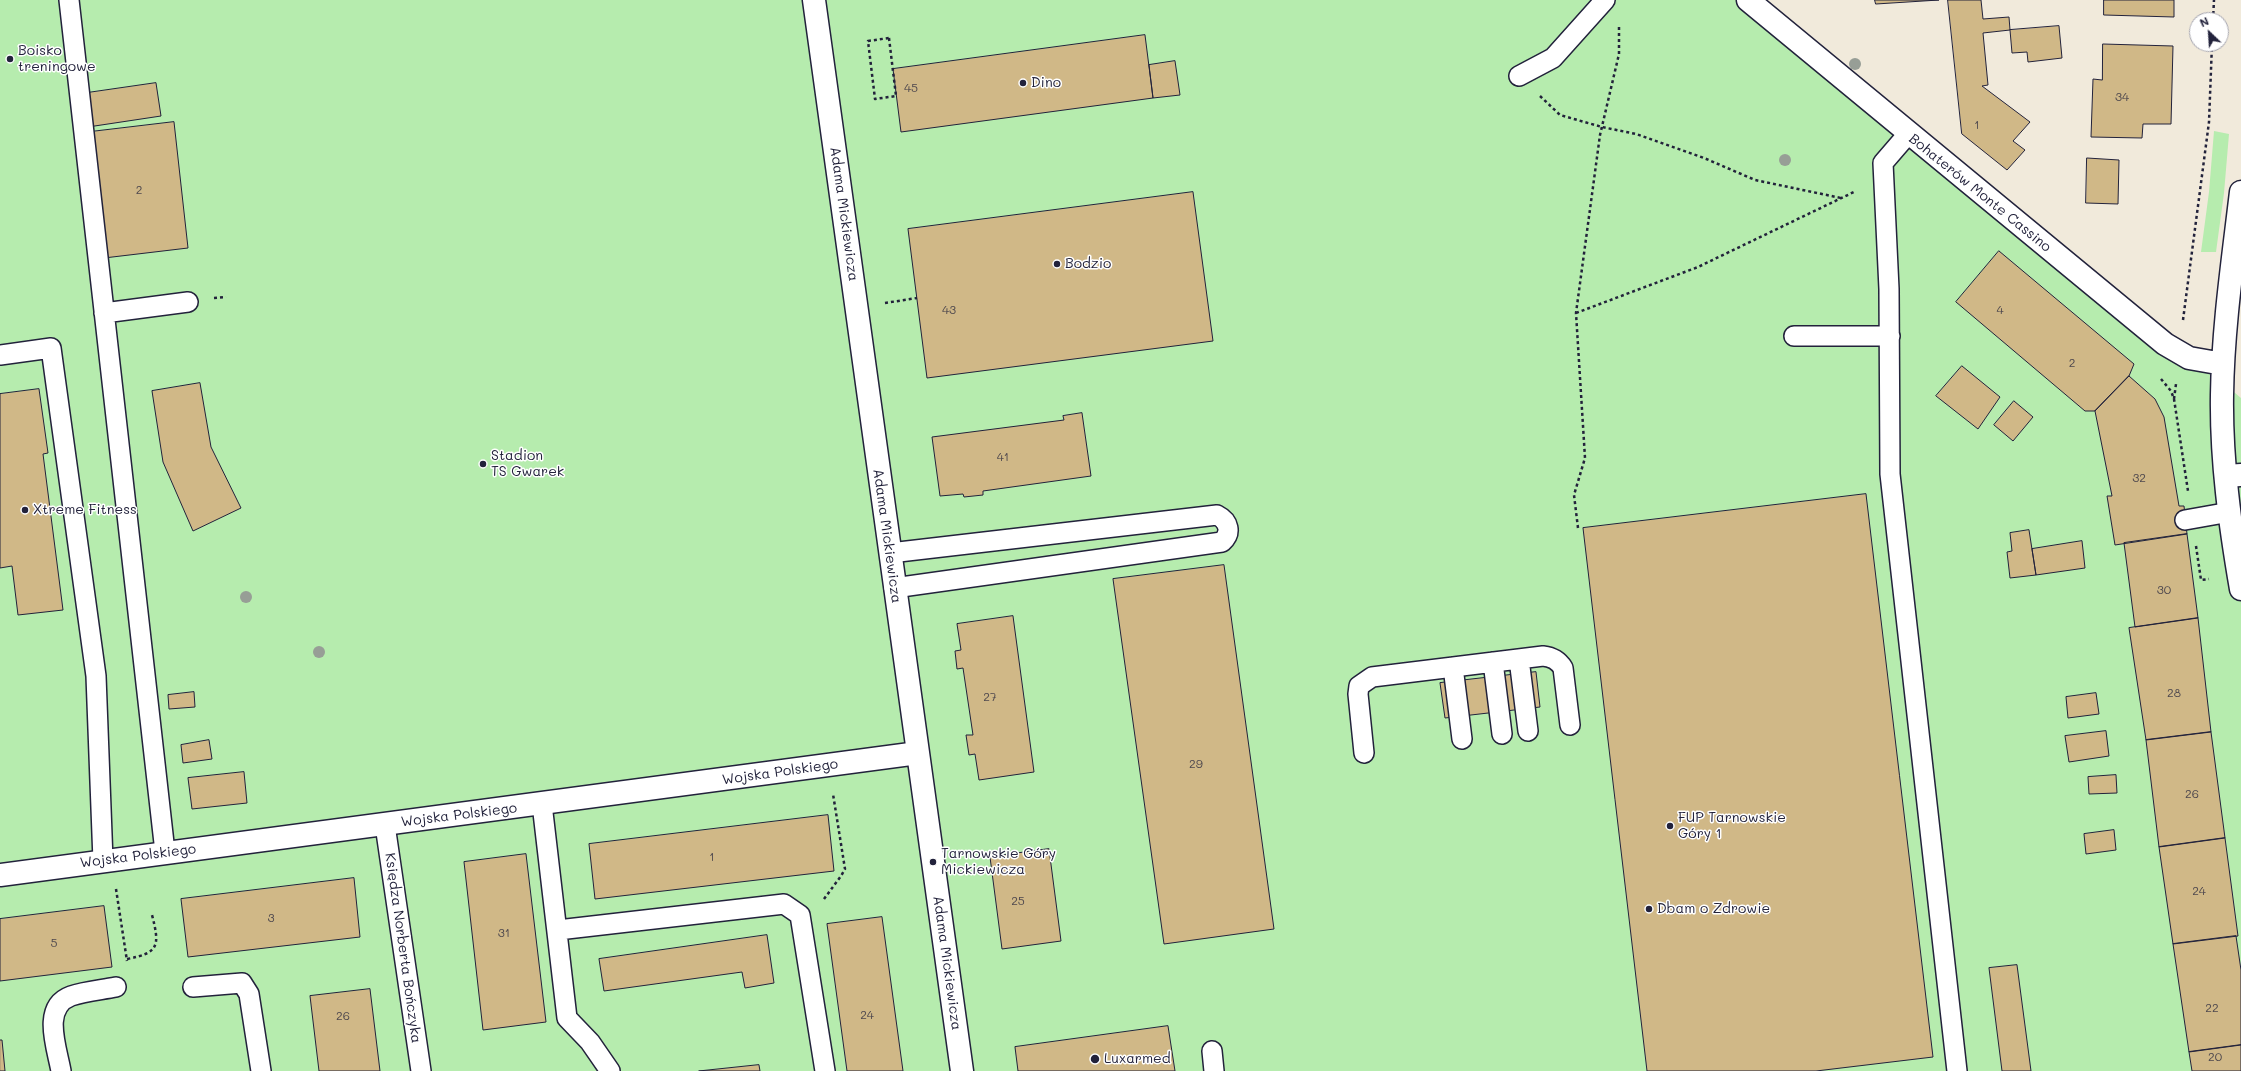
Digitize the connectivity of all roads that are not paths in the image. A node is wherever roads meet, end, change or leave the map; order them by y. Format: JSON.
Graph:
{"nodes":[{"id":1,"x":69,"y":0,"type":"edge"},
{"id":2,"x":814,"y":0,"type":"edge"},
{"id":3,"x":1605,"y":0,"type":"edge"},
{"id":4,"x":1748,"y":0,"type":"edge"},
{"id":5,"x":1519,"y":76,"type":"road end"},
{"id":6,"x":1908,"y":134,"type":"junction"},
{"id":7,"x":2241,"y":192,"type":"edge"},
{"id":8,"x":188,"y":302,"type":"dead end"},
{"id":9,"x":104,"y":313,"type":"junction"},
{"id":10,"x":1794,"y":336,"type":"dead end"},
{"id":11,"x":1890,"y":336,"type":"junction"},
{"id":12,"x":0,"y":355,"type":"edge"},
{"id":13,"x":2223,"y":364,"type":"junction"},
{"id":14,"x":2233,"y":476,"type":"edge"},
{"id":15,"x":2230,"y":512,"type":"junction"},
{"id":16,"x":2185,"y":520,"type":"dead end"},
{"id":17,"x":890,"y":554,"type":"junction"},
{"id":18,"x":894,"y":588,"type":"junction"},
{"id":19,"x":2241,"y":589,"type":"edge"},
{"id":20,"x":1519,"y":659,"type":"junction"},
{"id":21,"x":1493,"y":662,"type":"junction"},
{"id":22,"x":1453,"y":667,"type":"junction"},
{"id":23,"x":1570,"y":725,"type":"dead end"},
{"id":24,"x":1528,"y":731,"type":"dead end"},
{"id":25,"x":1502,"y":734,"type":"dead end"},
{"id":26,"x":1462,"y":739,"type":"dead end"},
{"id":27,"x":918,"y":753,"type":"junction"},
{"id":28,"x":1364,"y":753,"type":"dead end"},
{"id":29,"x":542,"y":804,"type":"junction"},
{"id":30,"x":385,"y":825,"type":"junction"},
{"id":31,"x":165,"y":852,"type":"junction"},
{"id":32,"x":103,"y":861,"type":"junction"},
{"id":33,"x":0,"y":875,"type":"edge"},
{"id":34,"x":558,"y":930,"type":"junction"},
{"id":35,"x":116,"y":987,"type":"dead end"},
{"id":36,"x":192,"y":987,"type":"dead end"},
{"id":37,"x":1212,"y":1051,"type":"dead end"},
{"id":38,"x":61,"y":1071,"type":"edge"},
{"id":39,"x":261,"y":1071,"type":"edge"},
{"id":40,"x":421,"y":1071,"type":"edge"},
{"id":41,"x":610,"y":1071,"type":"edge"},
{"id":42,"x":825,"y":1071,"type":"edge"},
{"id":43,"x":962,"y":1071,"type":"edge"},
{"id":44,"x":1214,"y":1071,"type":"edge"},
{"id":45,"x":1957,"y":1071,"type":"edge"}],
"edges":[{"from":1,"to":9,"type":"lane"},
{"from":2,"to":17,"type":"street","name":"Adama Mickiewicza"},
{"from":3,"to":5,"type":"lane"},
{"from":4,"to":6,"type":"street","name":"Bohaterów Monte Cassino"},
{"from":6,"to":11,"type":"lane"},
{"from":6,"to":13,"type":"street","name":"Bohaterów Monte Cassino"},
{"from":7,"to":13,"type":"street"},
{"from":8,"to":9,"type":"lane"},
{"from":9,"to":31,"type":"lane"},
{"from":10,"to":11,"type":"lane"},
{"from":11,"to":45,"type":"lane"},
{"from":12,"to":32,"type":"lane"},
{"from":13,"to":14,"type":"street"},
{"from":14,"to":15,"type":"street"},
{"from":15,"to":16,"type":"lane"},
{"from":15,"to":19,"type":"street"},
{"from":17,"to":18,"type":"street","name":"Adama Mickiewicza"},
{"from":17,"to":18,"type":"lane"},
{"from":18,"to":27,"type":"street","name":"Adama Mickiewicza"},
{"from":20,"to":21,"type":"lane"},
{"from":20,"to":23,"type":"lane"},
{"from":20,"to":24,"type":"lane"},
{"from":21,"to":22,"type":"lane"},
{"from":21,"to":25,"type":"lane"},
{"from":22,"to":26,"type":"lane"},
{"from":22,"to":28,"type":"lane"},
{"from":27,"to":29,"type":"street","name":"Wojska Polskiego"},
{"from":27,"to":43,"type":"street","name":"Adama Mickiewicza"},
{"from":29,"to":30,"type":"street","name":"Wojska Polskiego"},
{"from":29,"to":34,"type":"lane"},
{"from":30,"to":31,"type":"street","name":"Wojska Polskiego"},
{"from":30,"to":40,"type":"lane","name":"Księdza Norberta Bończyka"},
{"from":31,"to":32,"type":"street","name":"Wojska Polskiego"},
{"from":32,"to":33,"type":"street","name":"Wojska Polskiego"},
{"from":34,"to":41,"type":"lane"},
{"from":34,"to":42,"type":"lane"},
{"from":35,"to":38,"type":"lane"},
{"from":36,"to":39,"type":"lane"},
{"from":37,"to":44,"type":"lane"}]}
